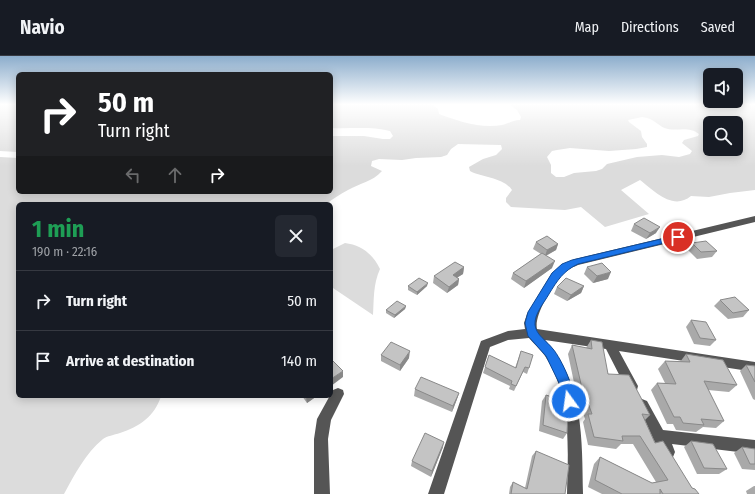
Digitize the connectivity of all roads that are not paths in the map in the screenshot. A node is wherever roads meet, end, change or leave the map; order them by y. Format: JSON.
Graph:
{"nodes":[{"id":1,"x":755,"y":219,"type":"edge"},
{"id":2,"x":532,"y":333,"type":"junction"},
{"id":3,"x":610,"y":345,"type":"junction"},
{"id":4,"x":755,"y":367,"type":"edge"},
{"id":5,"x":338,"y":394,"type":"dead end"},
{"id":6,"x":659,"y":436,"type":"junction"},
{"id":7,"x":755,"y":447,"type":"edge"},
{"id":8,"x":674,"y":462,"type":"edge"},
{"id":9,"x":322,"y":494,"type":"edge"},
{"id":10,"x":436,"y":494,"type":"edge"},
{"id":11,"x":575,"y":494,"type":"edge"}],
"edges":[{"from":1,"to":2,"type":"street"},
{"from":2,"to":3,"type":"street"},
{"from":2,"to":10,"type":"street"},
{"from":2,"to":11,"type":"street"},
{"from":3,"to":4,"type":"street"},
{"from":3,"to":6,"type":"street"},
{"from":5,"to":9,"type":"street"},
{"from":6,"to":7,"type":"street"},
{"from":6,"to":8,"type":"street"}]}
